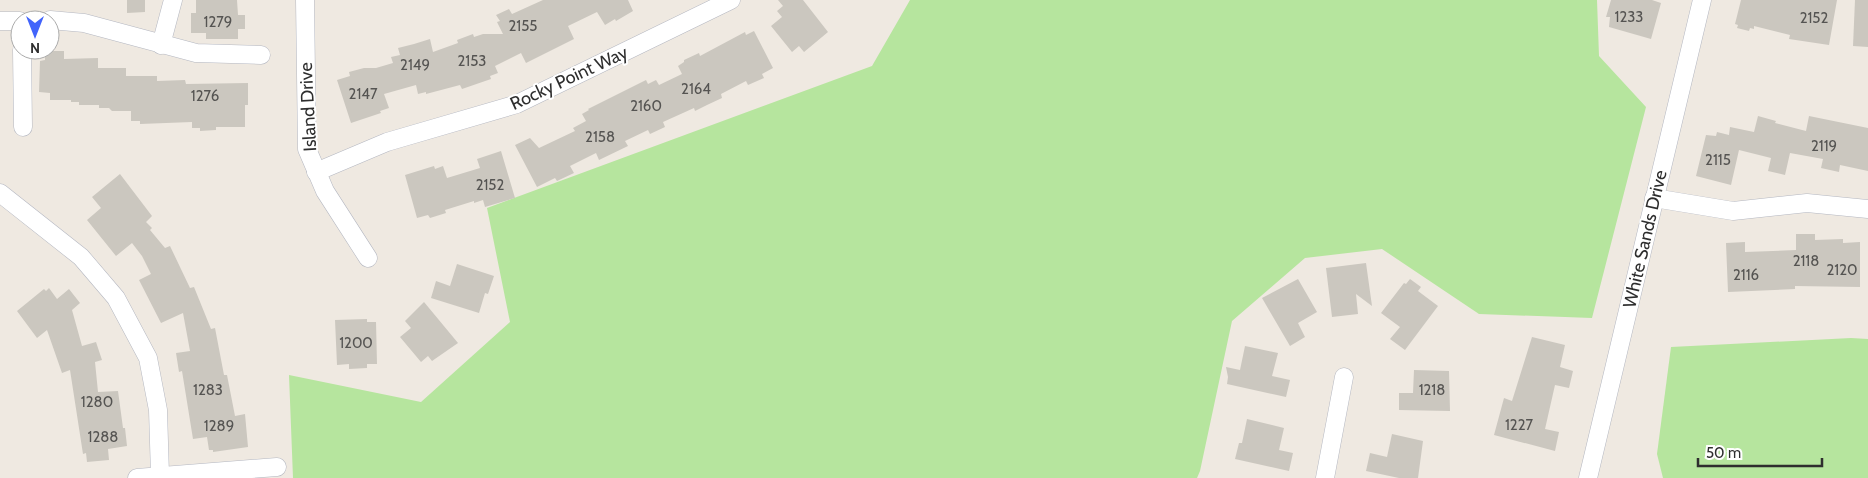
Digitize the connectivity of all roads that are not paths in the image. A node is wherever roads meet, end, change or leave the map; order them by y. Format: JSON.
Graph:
{"nodes":[{"id":1,"x":173,"y":0,"type":"edge"},
{"id":2,"x":305,"y":0,"type":"edge"},
{"id":3,"x":732,"y":0,"type":"edge"},
{"id":4,"x":1702,"y":0,"type":"edge"},
{"id":5,"x":60,"y":21,"type":"edge"},
{"id":6,"x":161,"y":45,"type":"junction"},
{"id":7,"x":261,"y":55,"type":"dead end"},
{"id":8,"x":22,"y":60,"type":"edge"},
{"id":9,"x":23,"y":127,"type":"dead end"},
{"id":10,"x":316,"y":172,"type":"junction"},
{"id":11,"x":0,"y":193,"type":"edge"},
{"id":12,"x":1654,"y":198,"type":"junction"},
{"id":13,"x":1868,"y":210,"type":"edge"},
{"id":14,"x":368,"y":258,"type":"dead end"},
{"id":15,"x":1344,"y":378,"type":"dead end"},
{"id":16,"x":277,"y":467,"type":"dead end"},
{"id":17,"x":160,"y":475,"type":"junction"},
{"id":18,"x":137,"y":478,"type":"edge"},
{"id":19,"x":1325,"y":478,"type":"edge"},
{"id":20,"x":1588,"y":478,"type":"edge"}],
"edges":[{"from":1,"to":6,"type":"street"},
{"from":2,"to":10,"type":"street","name":"Island Drive"},
{"from":3,"to":10,"type":"street","name":"Rocky Point Way"},
{"from":4,"to":12,"type":"street","name":"White Sands Drive"},
{"from":5,"to":6,"type":"street"},
{"from":6,"to":7,"type":"street"},
{"from":8,"to":9,"type":"street"},
{"from":10,"to":14,"type":"street","name":"Island Drive"},
{"from":11,"to":17,"type":"street"},
{"from":12,"to":13,"type":"street"},
{"from":12,"to":20,"type":"street","name":"White Sands Drive"},
{"from":15,"to":19,"type":"street"},
{"from":16,"to":17,"type":"street"},
{"from":17,"to":18,"type":"street"}]}
